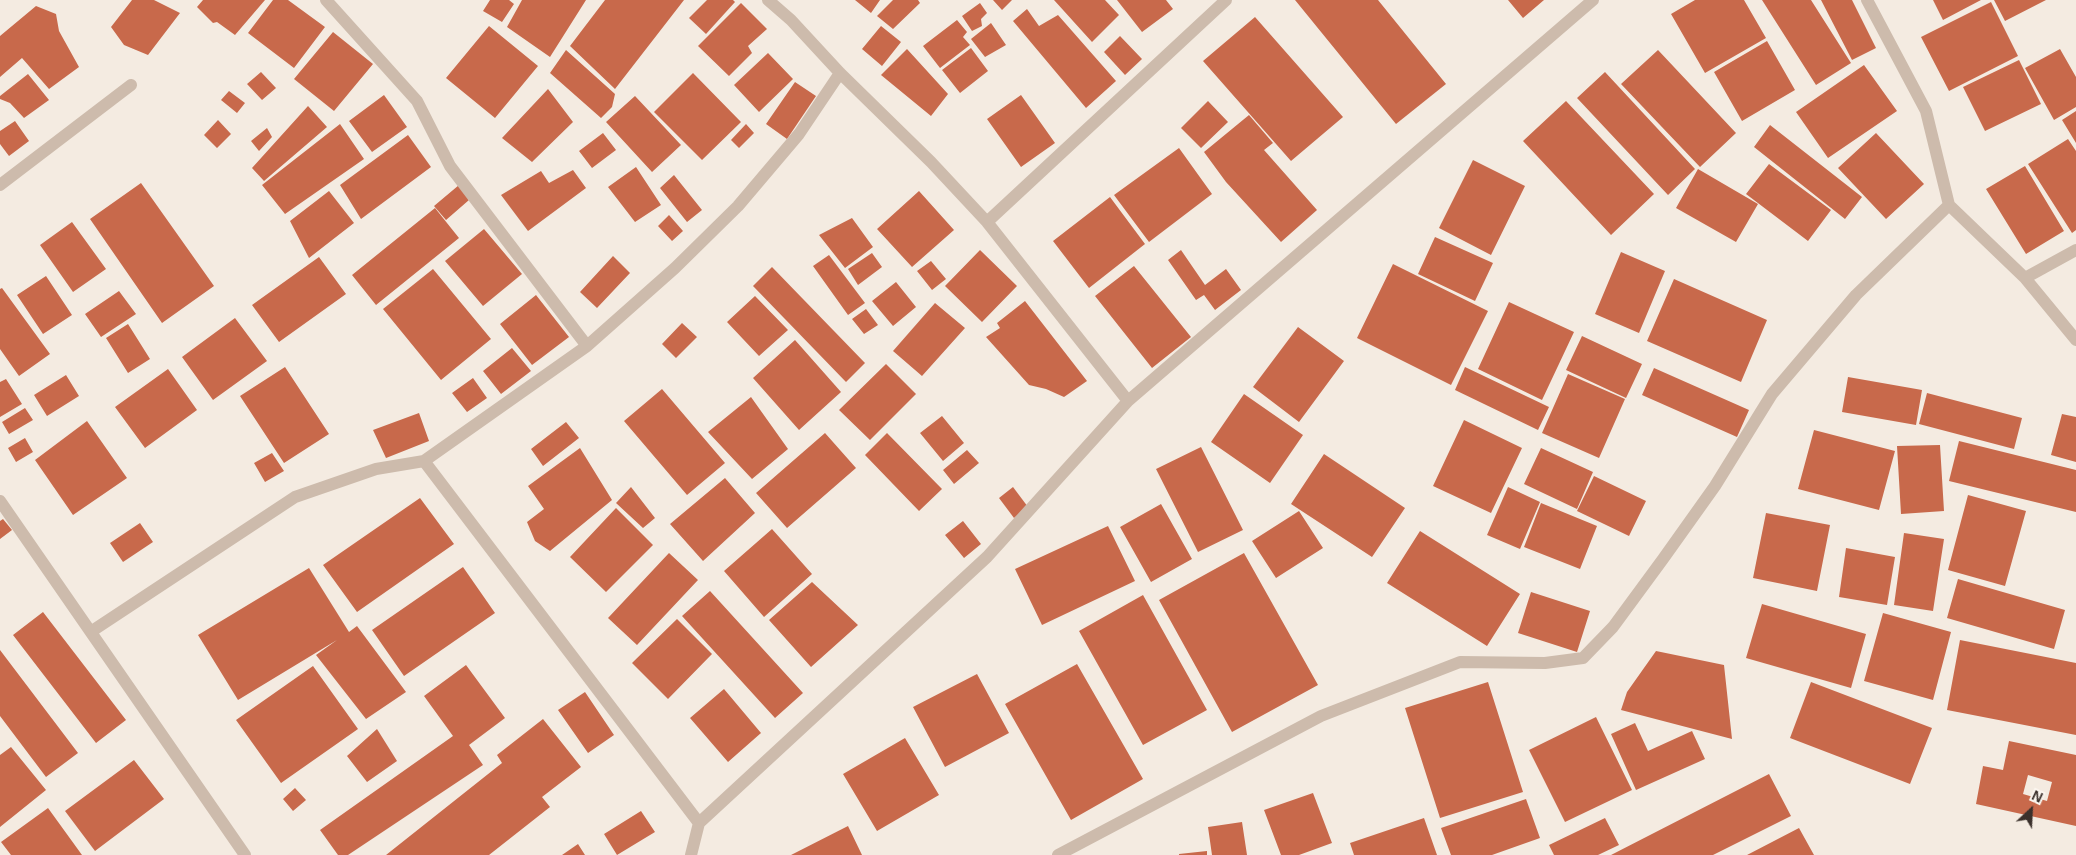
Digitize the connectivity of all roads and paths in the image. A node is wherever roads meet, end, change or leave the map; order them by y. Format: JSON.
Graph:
{"nodes":[{"id":1,"x":326,"y":0,"type":"edge"},
{"id":2,"x":768,"y":0,"type":"edge"},
{"id":3,"x":1226,"y":0,"type":"edge"},
{"id":4,"x":1593,"y":0,"type":"edge"},
{"id":5,"x":1868,"y":0,"type":"edge"},
{"id":6,"x":840,"y":73,"type":"junction"},
{"id":7,"x":131,"y":86,"type":"dead end"},
{"id":8,"x":0,"y":185,"type":"edge"},
{"id":9,"x":1949,"y":205,"type":"junction"},
{"id":10,"x":987,"y":222,"type":"junction"},
{"id":11,"x":2076,"y":250,"type":"edge"},
{"id":12,"x":2025,"y":278,"type":"junction"},
{"id":13,"x":2076,"y":340,"type":"edge"},
{"id":14,"x":587,"y":346,"type":"junction"},
{"id":15,"x":1128,"y":401,"type":"junction"},
{"id":16,"x":424,"y":461,"type":"junction"},
{"id":17,"x":0,"y":501,"type":"edge"},
{"id":18,"x":92,"y":631,"type":"junction"},
{"id":19,"x":699,"y":823,"type":"junction"},
{"id":20,"x":245,"y":855,"type":"edge"},
{"id":21,"x":691,"y":855,"type":"edge"},
{"id":22,"x":1058,"y":855,"type":"edge"}],
"edges":[{"from":1,"to":14,"type":"street"},
{"from":2,"to":6,"type":"street"},
{"from":3,"to":10,"type":"street"},
{"from":4,"to":15,"type":"street"},
{"from":5,"to":9,"type":"street"},
{"from":6,"to":10,"type":"street"},
{"from":6,"to":14,"type":"street"},
{"from":7,"to":8,"type":"street"},
{"from":9,"to":12,"type":"street"},
{"from":9,"to":22,"type":"street"},
{"from":10,"to":15,"type":"street"},
{"from":11,"to":12,"type":"street"},
{"from":12,"to":13,"type":"street"},
{"from":14,"to":16,"type":"street"},
{"from":15,"to":19,"type":"street"},
{"from":16,"to":18,"type":"street"},
{"from":16,"to":19,"type":"street"},
{"from":17,"to":18,"type":"street"},
{"from":18,"to":20,"type":"street"},
{"from":19,"to":21,"type":"street"}]}
